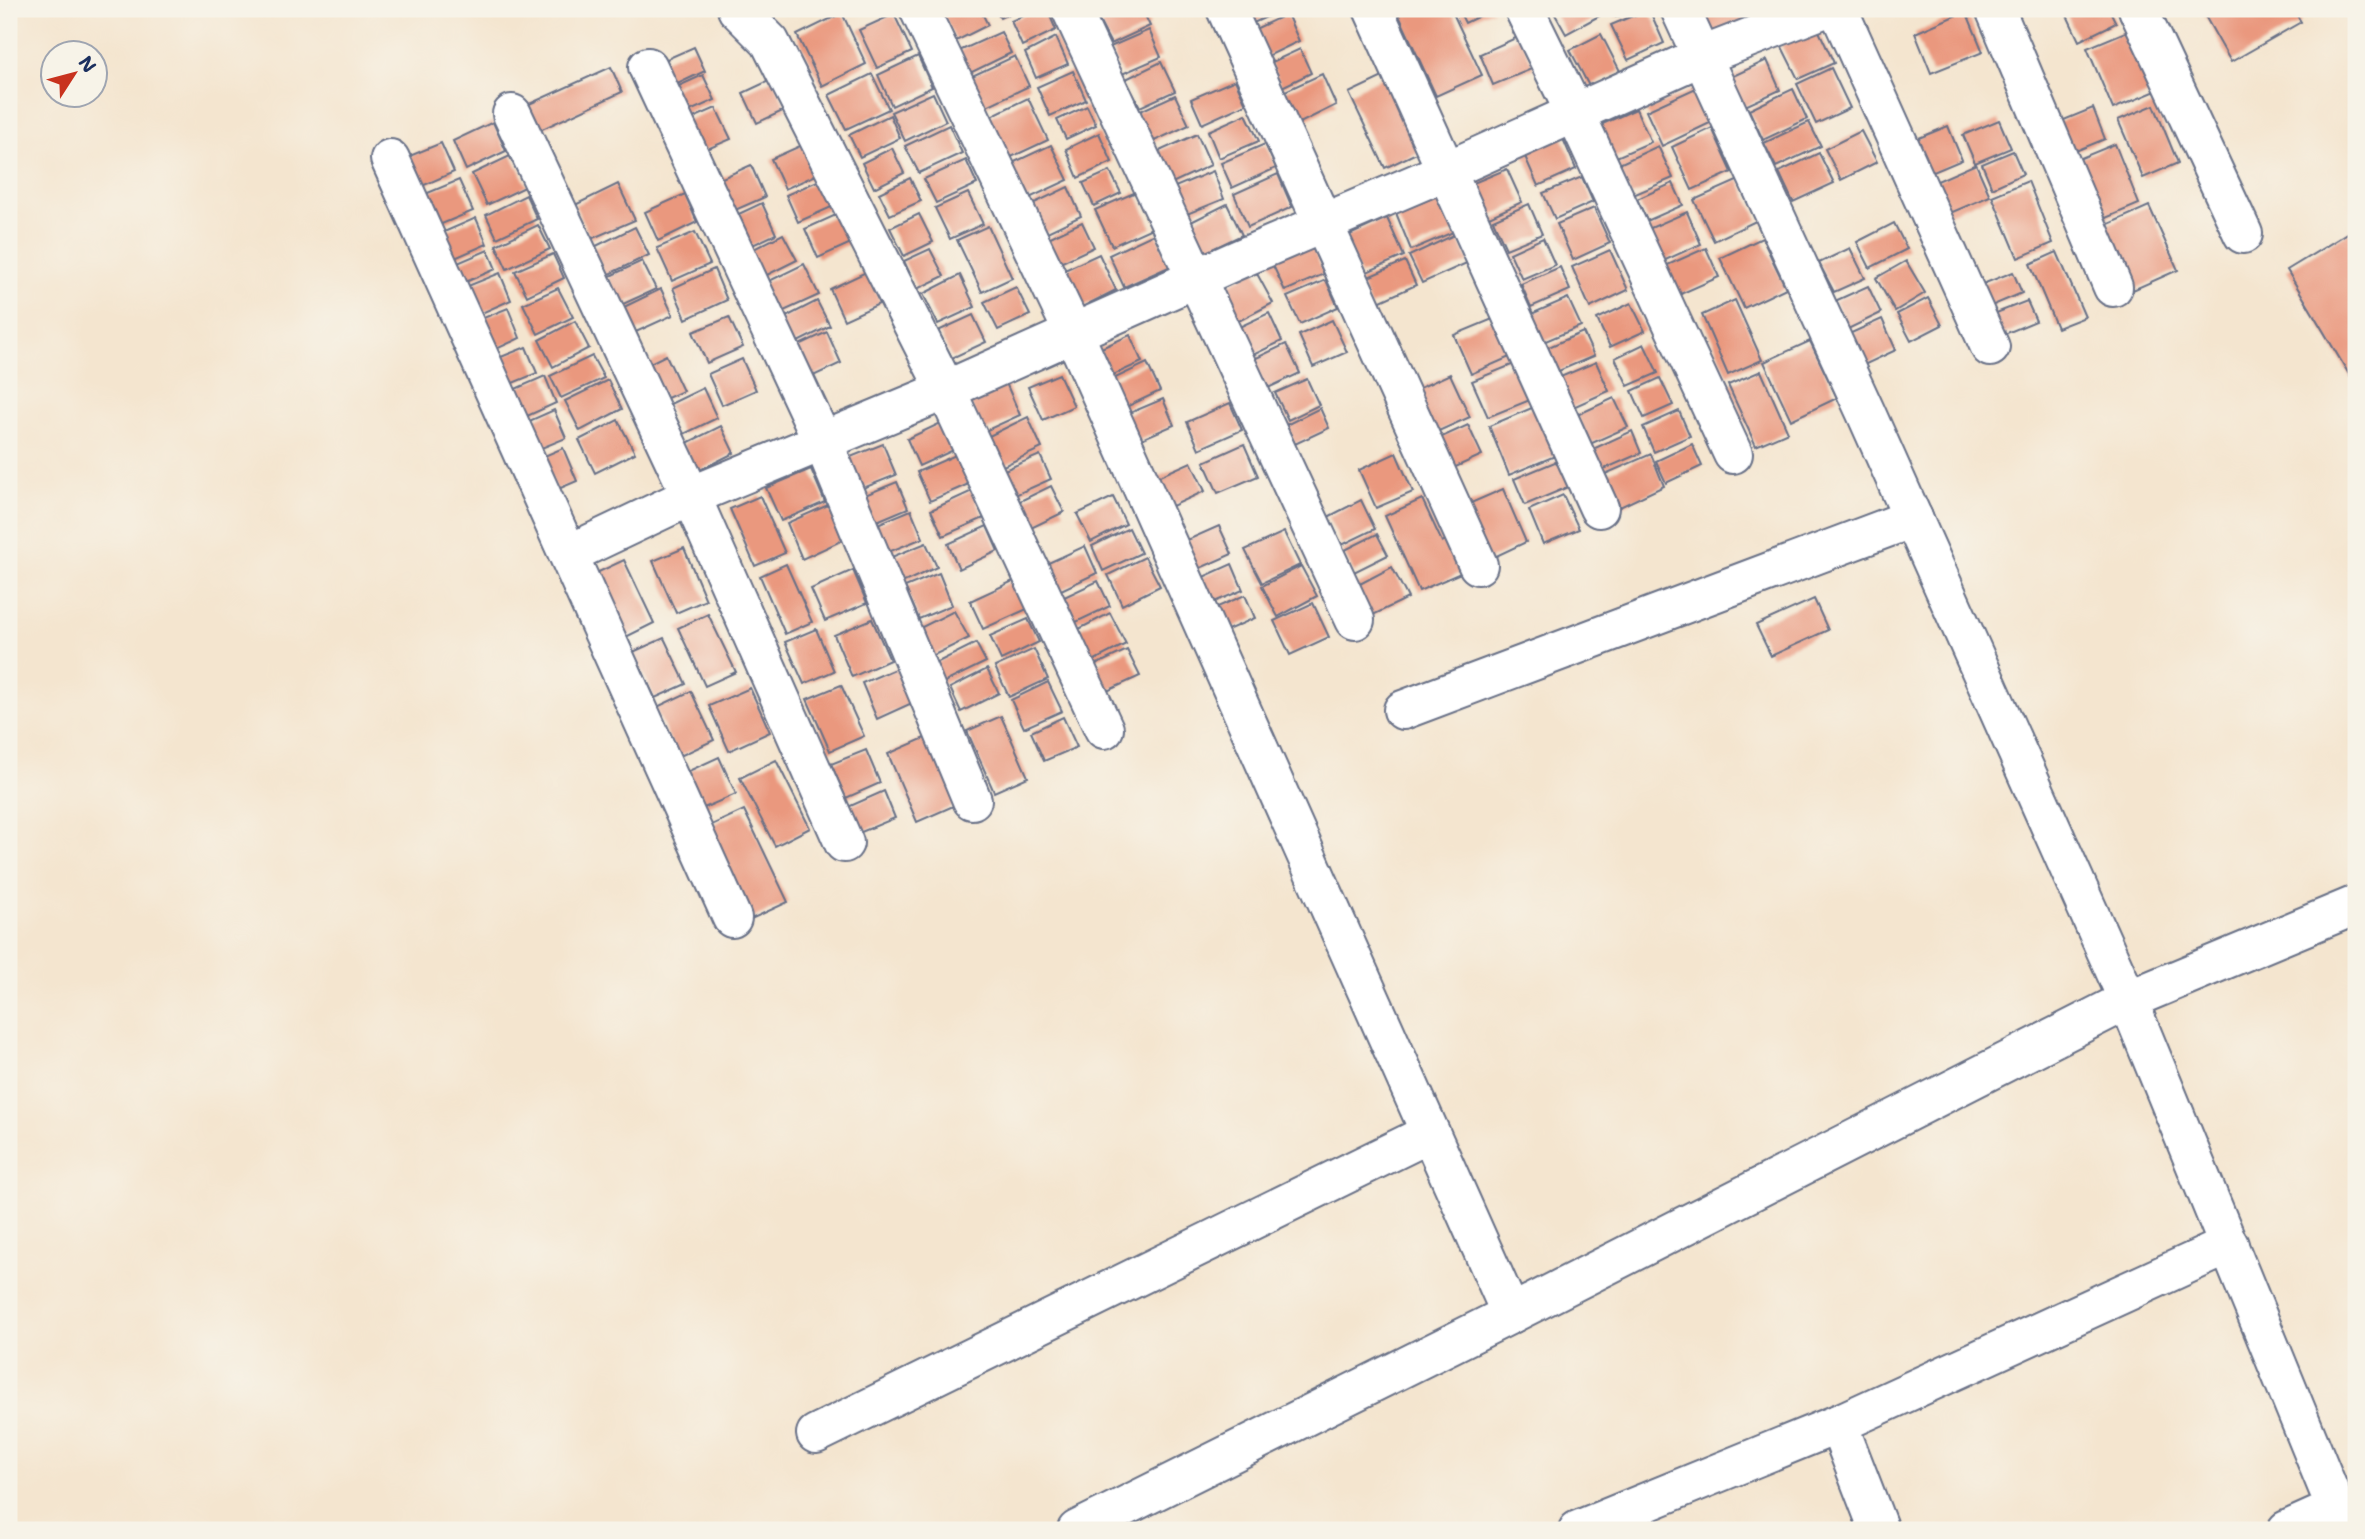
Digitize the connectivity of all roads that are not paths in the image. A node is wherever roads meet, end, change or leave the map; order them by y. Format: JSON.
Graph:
{"nodes":[{"id":1,"x":737,"y":9,"type":"edge"},
{"id":2,"x":919,"y":9,"type":"edge"},
{"id":3,"x":1071,"y":9,"type":"edge"},
{"id":4,"x":1226,"y":9,"type":"edge"},
{"id":5,"x":1373,"y":9,"type":"edge"},
{"id":6,"x":1524,"y":9,"type":"edge"},
{"id":7,"x":1681,"y":9,"type":"edge"},
{"id":8,"x":1823,"y":9,"type":"edge"},
{"id":9,"x":1839,"y":9,"type":"edge"},
{"id":10,"x":1996,"y":9,"type":"edge"},
{"id":11,"x":2138,"y":9,"type":"edge"},
{"id":12,"x":1702,"y":55,"type":"junction"},
{"id":13,"x":648,"y":67,"type":"dead end"},
{"id":14,"x":1575,"y":113,"type":"junction"},
{"id":15,"x":512,"y":114,"type":"dead end"},
{"id":16,"x":390,"y":159,"type":"dead end"},
{"id":17,"x":1448,"y":170,"type":"junction"},
{"id":18,"x":1322,"y":223,"type":"junction"},
{"id":19,"x":2243,"y":234,"type":"dead end"},
{"id":20,"x":1195,"y":278,"type":"junction"},
{"id":21,"x":2113,"y":287,"type":"dead end"},
{"id":22,"x":1073,"y":332,"type":"junction"},
{"id":23,"x":1990,"y":347,"type":"dead end"},
{"id":24,"x":946,"y":390,"type":"junction"},
{"id":25,"x":823,"y":442,"type":"junction"},
{"id":26,"x":1733,"y":454,"type":"dead end"},
{"id":27,"x":691,"y":496,"type":"junction"},
{"id":28,"x":1599,"y":508,"type":"dead end"},
{"id":29,"x":1913,"y":518,"type":"junction"},
{"id":30,"x":569,"y":554,"type":"junction"},
{"id":31,"x":1478,"y":565,"type":"dead end"},
{"id":32,"x":1355,"y":620,"type":"dead end"},
{"id":33,"x":1404,"y":710,"type":"dead end"},
{"id":34,"x":1104,"y":729,"type":"dead end"},
{"id":35,"x":972,"y":800,"type":"dead end"},
{"id":36,"x":844,"y":844,"type":"dead end"},
{"id":37,"x":2356,"y":905,"type":"edge"},
{"id":38,"x":733,"y":918,"type":"dead end"},
{"id":39,"x":2128,"y":1000,"type":"junction"},
{"id":40,"x":1430,"y":1133,"type":"junction"},
{"id":41,"x":2229,"y":1245,"type":"junction"},
{"id":42,"x":1511,"y":1314,"type":"junction"},
{"id":43,"x":1838,"y":1424,"type":"junction"},
{"id":44,"x":816,"y":1434,"type":"dead end"},
{"id":45,"x":2340,"y":1519,"type":"edge"},
{"id":46,"x":1077,"y":1530,"type":"edge"},
{"id":47,"x":1578,"y":1530,"type":"edge"},
{"id":48,"x":1879,"y":1530,"type":"edge"},
{"id":49,"x":2287,"y":1530,"type":"edge"}],
"edges":[{"from":1,"to":24,"type":"street"},
{"from":2,"to":22,"type":"street"},
{"from":3,"to":20,"type":"street"},
{"from":4,"to":18,"type":"street"},
{"from":5,"to":17,"type":"street"},
{"from":6,"to":14,"type":"street"},
{"from":7,"to":12,"type":"street"},
{"from":8,"to":12,"type":"street"},
{"from":9,"to":23,"type":"street"},
{"from":10,"to":21,"type":"street"},
{"from":11,"to":19,"type":"street"},
{"from":12,"to":14,"type":"street"},
{"from":12,"to":29,"type":"street"},
{"from":13,"to":25,"type":"street"},
{"from":14,"to":17,"type":"street"},
{"from":14,"to":26,"type":"street"},
{"from":15,"to":27,"type":"street"},
{"from":16,"to":30,"type":"street"},
{"from":17,"to":18,"type":"street"},
{"from":17,"to":28,"type":"street"},
{"from":18,"to":20,"type":"street"},
{"from":18,"to":31,"type":"street"},
{"from":20,"to":22,"type":"street"},
{"from":20,"to":32,"type":"street"},
{"from":22,"to":24,"type":"street"},
{"from":22,"to":40,"type":"street"},
{"from":24,"to":25,"type":"street"},
{"from":24,"to":34,"type":"street"},
{"from":25,"to":27,"type":"street"},
{"from":25,"to":35,"type":"street"},
{"from":27,"to":30,"type":"street"},
{"from":27,"to":36,"type":"street"},
{"from":29,"to":33,"type":"street"},
{"from":29,"to":39,"type":"street"},
{"from":30,"to":38,"type":"street"},
{"from":37,"to":39,"type":"street"},
{"from":39,"to":41,"type":"street"},
{"from":39,"to":42,"type":"street"},
{"from":40,"to":42,"type":"street"},
{"from":40,"to":44,"type":"street"},
{"from":41,"to":43,"type":"street"},
{"from":41,"to":45,"type":"street"},
{"from":42,"to":46,"type":"street"},
{"from":43,"to":47,"type":"street"},
{"from":43,"to":48,"type":"street"},
{"from":45,"to":49,"type":"street"}]}
